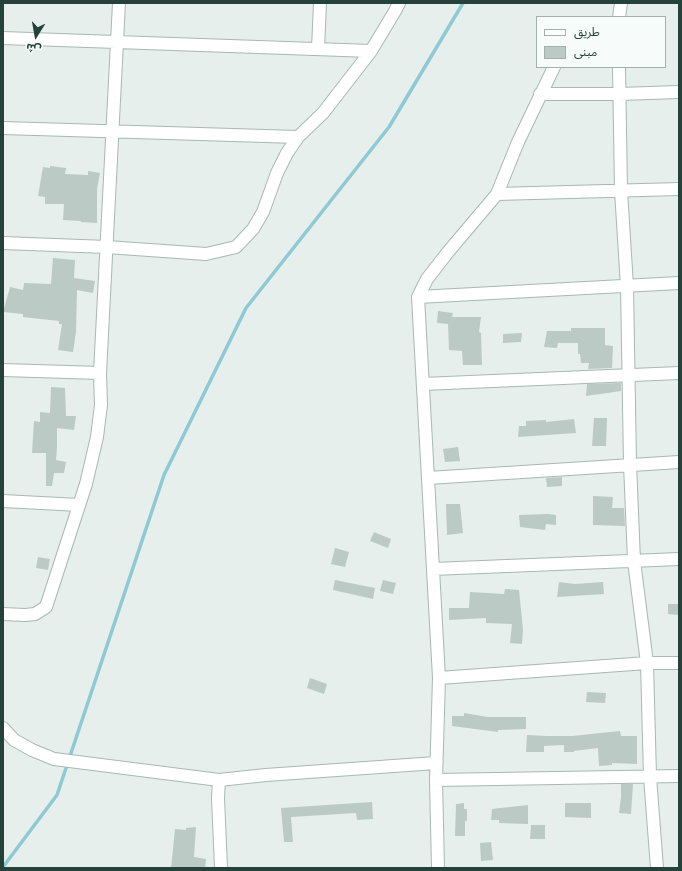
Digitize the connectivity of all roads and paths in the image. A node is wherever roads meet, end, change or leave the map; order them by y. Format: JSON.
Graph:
{"nodes":[{"id":1,"x":119,"y":3,"type":"edge"},
{"id":2,"x":320,"y":3,"type":"edge"},
{"id":3,"x":399,"y":3,"type":"edge"},
{"id":4,"x":622,"y":3,"type":"edge"},
{"id":5,"x":620,"y":16,"type":"edge"},
{"id":6,"x":3,"y":38,"type":"edge"},
{"id":7,"x":117,"y":42,"type":"junction"},
{"id":8,"x":318,"y":49,"type":"junction"},
{"id":9,"x":371,"y":51,"type":"junction"},
{"id":10,"x":553,"y":68,"type":"edge"},
{"id":11,"x":618,"y":68,"type":"edge"},
{"id":12,"x":679,"y":92,"type":"edge"},
{"id":13,"x":540,"y":94,"type":"junction"},
{"id":14,"x":619,"y":94,"type":"junction"},
{"id":15,"x":3,"y":128,"type":"edge"},
{"id":16,"x":112,"y":131,"type":"junction"},
{"id":17,"x":298,"y":137,"type":"junction"},
{"id":18,"x":679,"y":189,"type":"edge"},
{"id":19,"x":621,"y":191,"type":"junction"},
{"id":20,"x":497,"y":194,"type":"junction"},
{"id":21,"x":3,"y":243,"type":"edge"},
{"id":22,"x":107,"y":247,"type":"junction"},
{"id":23,"x":679,"y":283,"type":"edge"},
{"id":24,"x":627,"y":286,"type":"junction"},
{"id":25,"x":418,"y":297,"type":"junction"},
{"id":26,"x":3,"y":370,"type":"edge"},
{"id":27,"x":100,"y":373,"type":"junction"},
{"id":28,"x":679,"y":373,"type":"edge"},
{"id":29,"x":628,"y":375,"type":"junction"},
{"id":30,"x":423,"y":384,"type":"junction"},
{"id":31,"x":679,"y":462,"type":"edge"},
{"id":32,"x":630,"y":464,"type":"junction"},
{"id":33,"x":428,"y":478,"type":"junction"},
{"id":34,"x":3,"y":501,"type":"edge"},
{"id":35,"x":79,"y":504,"type":"junction"},
{"id":36,"x":679,"y":559,"type":"edge"},
{"id":37,"x":634,"y":561,"type":"junction"},
{"id":38,"x":434,"y":569,"type":"junction"},
{"id":39,"x":3,"y":614,"type":"edge"},
{"id":40,"x":647,"y":663,"type":"junction"},
{"id":41,"x":679,"y":663,"type":"edge"},
{"id":42,"x":439,"y":678,"type":"junction"},
{"id":43,"x":3,"y":728,"type":"edge"},
{"id":44,"x":436,"y":763,"type":"junction"},
{"id":45,"x":679,"y":776,"type":"edge"},
{"id":46,"x":650,"y":777,"type":"junction"},
{"id":47,"x":219,"y":780,"type":"junction"},
{"id":48,"x":436,"y":780,"type":"junction"},
{"id":49,"x":221,"y":868,"type":"edge"},
{"id":50,"x":438,"y":868,"type":"edge"},
{"id":51,"x":657,"y":868,"type":"edge"}],
"edges":[{"from":1,"to":7,"type":"street"},
{"from":2,"to":8,"type":"street"},
{"from":3,"to":9,"type":"street"},
{"from":4,"to":5,"type":"street"},
{"from":6,"to":7,"type":"street"},
{"from":7,"to":8,"type":"street"},
{"from":7,"to":16,"type":"street"},
{"from":8,"to":9,"type":"street"},
{"from":9,"to":17,"type":"street"},
{"from":10,"to":13,"type":"street"},
{"from":11,"to":14,"type":"street"},
{"from":12,"to":14,"type":"street"},
{"from":13,"to":14,"type":"street"},
{"from":13,"to":20,"type":"street"},
{"from":14,"to":19,"type":"street"},
{"from":15,"to":16,"type":"street"},
{"from":16,"to":17,"type":"street"},
{"from":16,"to":22,"type":"street"},
{"from":17,"to":22,"type":"street"},
{"from":18,"to":19,"type":"street"},
{"from":19,"to":20,"type":"street"},
{"from":19,"to":24,"type":"street"},
{"from":20,"to":25,"type":"street"},
{"from":21,"to":22,"type":"street"},
{"from":22,"to":27,"type":"street"},
{"from":23,"to":24,"type":"street"},
{"from":24,"to":25,"type":"street"},
{"from":24,"to":29,"type":"street"},
{"from":25,"to":30,"type":"street"},
{"from":26,"to":27,"type":"street"},
{"from":27,"to":35,"type":"street"},
{"from":28,"to":29,"type":"street"},
{"from":29,"to":30,"type":"street"},
{"from":29,"to":32,"type":"street"},
{"from":30,"to":33,"type":"street"},
{"from":31,"to":32,"type":"street"},
{"from":32,"to":33,"type":"street"},
{"from":32,"to":37,"type":"street"},
{"from":33,"to":38,"type":"street"},
{"from":34,"to":35,"type":"street"},
{"from":35,"to":39,"type":"street"},
{"from":36,"to":37,"type":"street"},
{"from":37,"to":38,"type":"street"},
{"from":37,"to":40,"type":"street"},
{"from":38,"to":42,"type":"street"},
{"from":40,"to":41,"type":"street"},
{"from":40,"to":42,"type":"street"},
{"from":40,"to":46,"type":"street"},
{"from":42,"to":44,"type":"street"},
{"from":43,"to":47,"type":"street"},
{"from":44,"to":47,"type":"street"},
{"from":44,"to":48,"type":"street"},
{"from":45,"to":46,"type":"street"},
{"from":46,"to":48,"type":"street"},
{"from":46,"to":51,"type":"street"},
{"from":47,"to":49,"type":"street"},
{"from":48,"to":50,"type":"street"}]}
